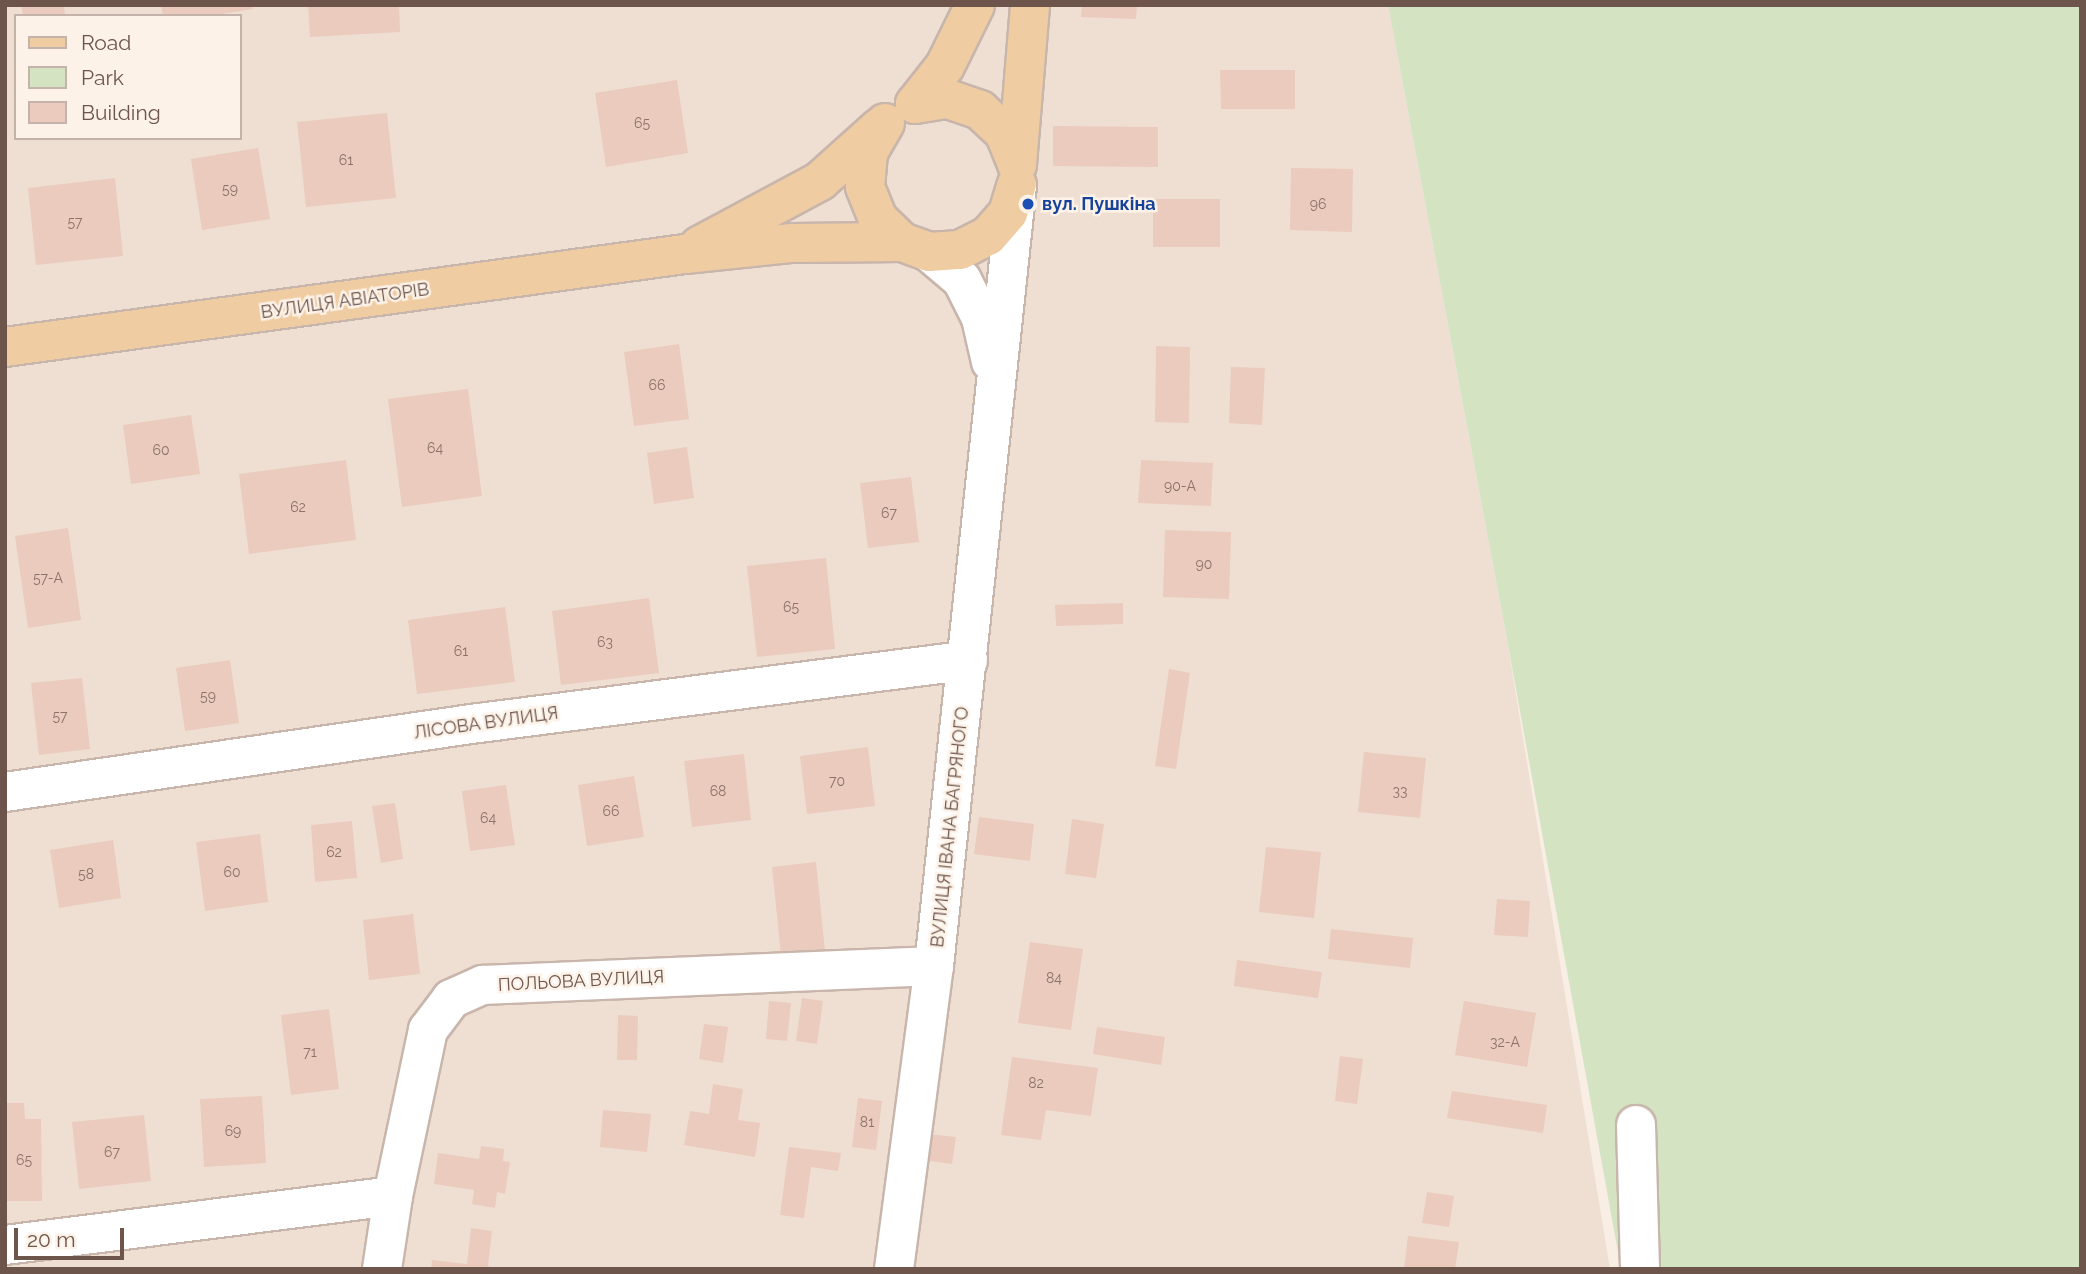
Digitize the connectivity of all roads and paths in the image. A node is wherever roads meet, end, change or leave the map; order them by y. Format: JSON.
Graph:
{"nodes":[{"id":1,"x":975,"y":5,"type":"edge"},
{"id":2,"x":1030,"y":5,"type":"edge"},
{"id":3,"x":900,"y":113,"type":"junction"},
{"id":4,"x":1017,"y":174,"type":"junction"},
{"id":5,"x":916,"y":247,"type":"junction"},
{"id":6,"x":685,"y":254,"type":"junction"},
{"id":7,"x":5,"y":346,"type":"edge"},
{"id":8,"x":997,"y":384,"type":"junction"},
{"id":9,"x":968,"y":660,"type":"junction"},
{"id":10,"x":5,"y":792,"type":"edge"},
{"id":11,"x":934,"y":965,"type":"junction"},
{"id":12,"x":1636,"y":1125,"type":"dead end"},
{"id":13,"x":393,"y":1196,"type":"junction"},
{"id":14,"x":5,"y":1245,"type":"edge"},
{"id":15,"x":382,"y":1269,"type":"edge"},
{"id":16,"x":894,"y":1269,"type":"edge"},
{"id":17,"x":1640,"y":1269,"type":"edge"}],
"edges":[{"from":1,"to":3,"type":"main road"},
{"from":2,"to":4,"type":"main road","name":"ВУЛИЦЯ ІВАНА БАГРЯНОГО"},
{"from":3,"to":4,"type":"main road"},
{"from":3,"to":5,"type":"main road"},
{"from":3,"to":6,"type":"main road","name":"ВУЛИЦЯ АВІАТОРІВ"},
{"from":4,"to":5,"type":"main road"},
{"from":4,"to":8,"type":"street","name":"ВУЛИЦЯ ІВАНА БАГРЯНОГО"},
{"from":5,"to":6,"type":"main road","name":"ВУЛИЦЯ АВІАТОРІВ"},
{"from":5,"to":8,"type":"street","name":"ВУЛИЦЯ ІВАНА БАГРЯНОГО"},
{"from":6,"to":7,"type":"main road","name":"ВУЛИЦЯ АВІАТОРІВ"},
{"from":8,"to":9,"type":"street","name":"ВУЛИЦЯ ІВАНА БАГРЯНОГО"},
{"from":9,"to":10,"type":"street","name":"ЛІСОВА ВУЛИЦЯ"},
{"from":9,"to":11,"type":"street","name":"ВУЛИЦЯ ІВАНА БАГРЯНОГО"},
{"from":11,"to":13,"type":"street","name":"ПОЛЬОВА ВУЛИЦЯ"},
{"from":11,"to":16,"type":"street","name":"ВУЛИЦЯ ІВАНА БАГРЯНОГО"},
{"from":12,"to":17,"type":"street"},
{"from":13,"to":14,"type":"street"},
{"from":13,"to":15,"type":"street","name":"ПОЛЬОВА ВУЛИЦЯ"}]}
